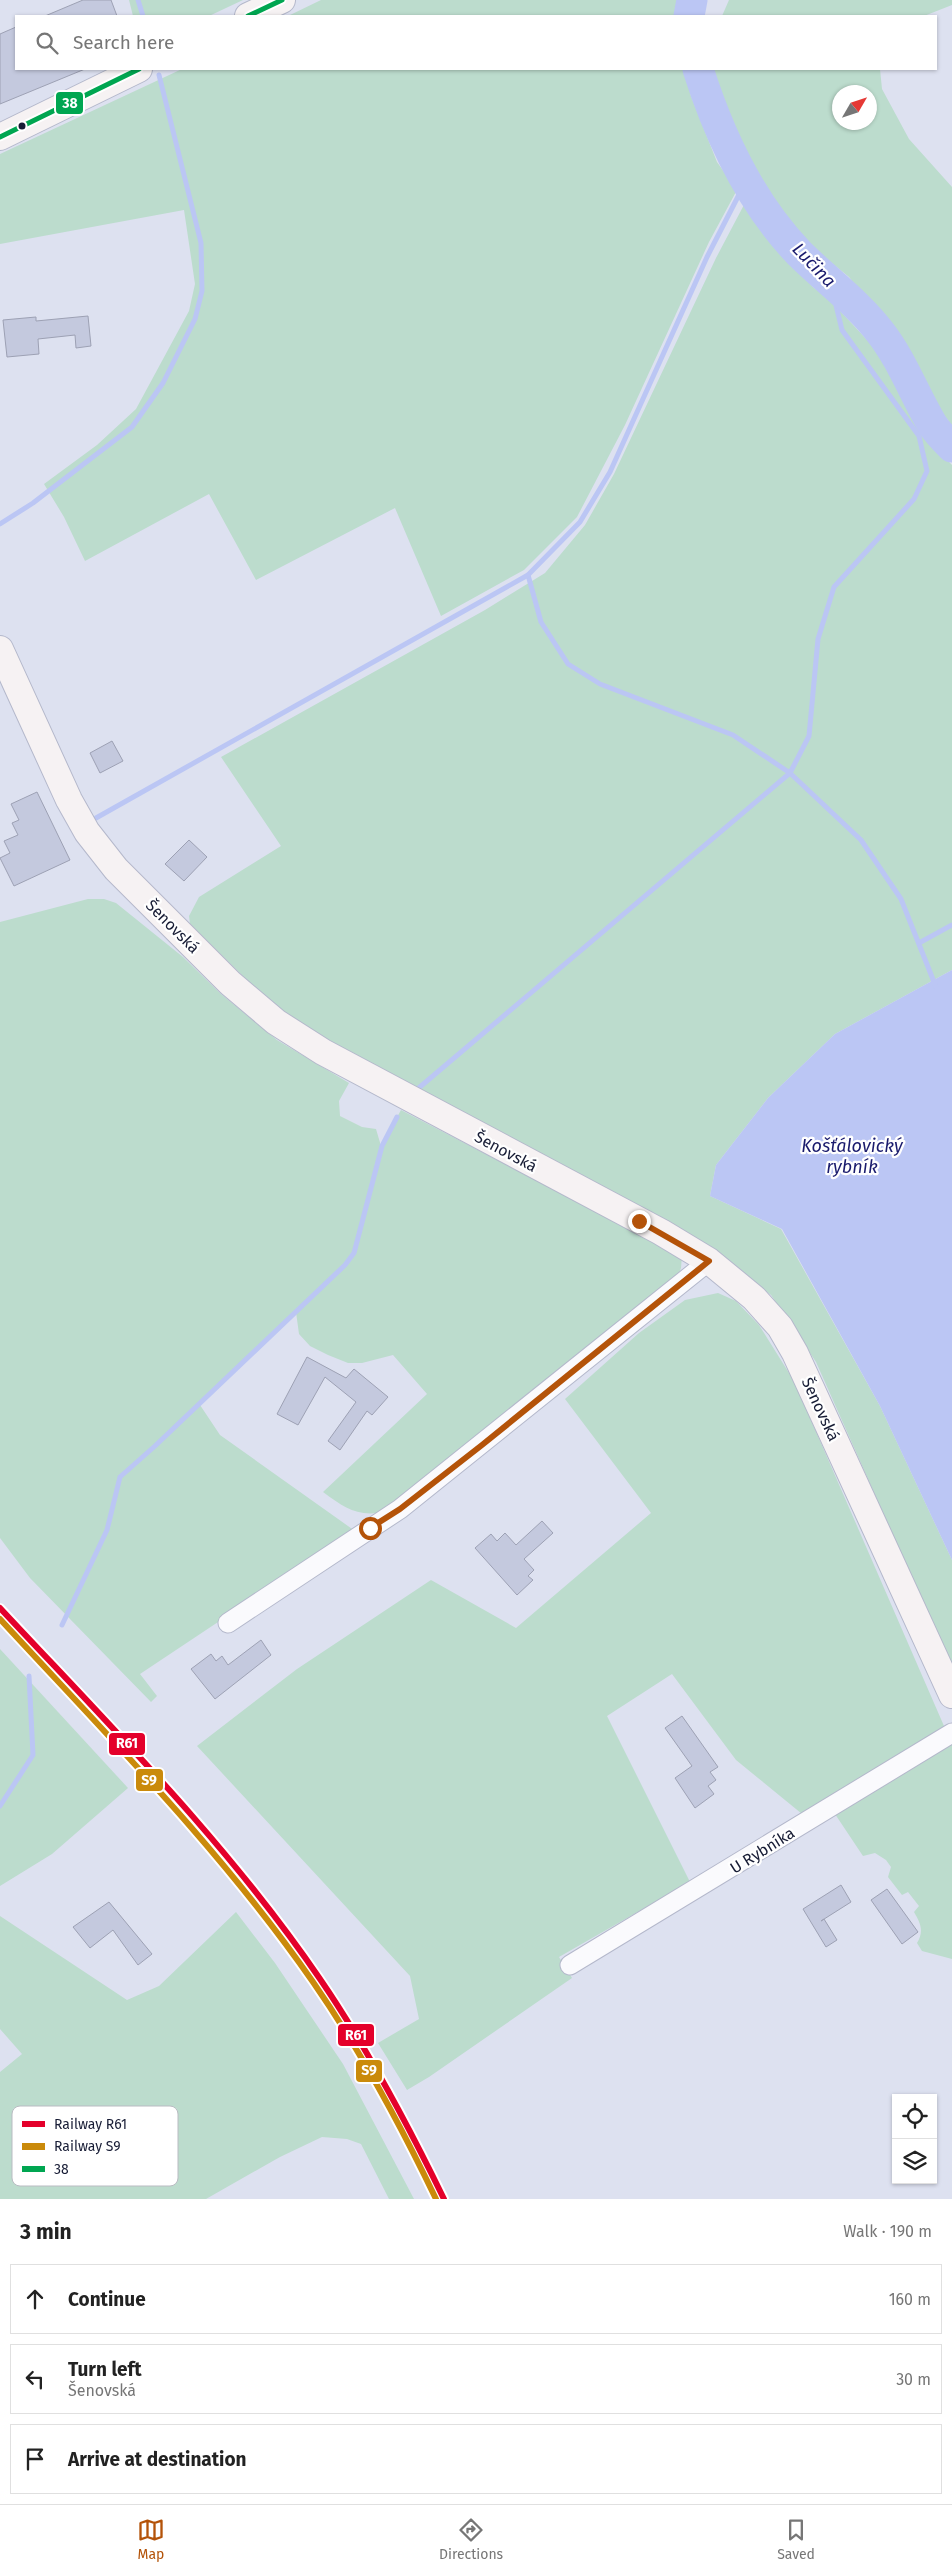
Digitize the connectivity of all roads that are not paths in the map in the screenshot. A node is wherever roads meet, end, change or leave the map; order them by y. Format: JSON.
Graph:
{"nodes":[{"id":1,"x":282,"y":0,"type":"edge"},
{"id":2,"x":250,"y":15,"type":"edge"},
{"id":3,"x":137,"y":70,"type":"edge"},
{"id":4,"x":0,"y":136,"type":"edge"},
{"id":5,"x":0,"y":649,"type":"edge"},
{"id":6,"x":709,"y":1261,"type":"junction"},
{"id":7,"x":228,"y":1623,"type":"dead end"},
{"id":8,"x":952,"y":1695,"type":"edge"},
{"id":9,"x":952,"y":1733,"type":"edge"},
{"id":10,"x":570,"y":1966,"type":"dead end"}],
"edges":[{"from":1,"to":2,"type":"street"},
{"from":3,"to":4,"type":"street"},
{"from":5,"to":6,"type":"street","name":"Šenovská"},
{"from":6,"to":7,"type":"street"},
{"from":6,"to":8,"type":"street","name":"Šenovská"},
{"from":9,"to":10,"type":"street","name":"U Rybníka"}]}
